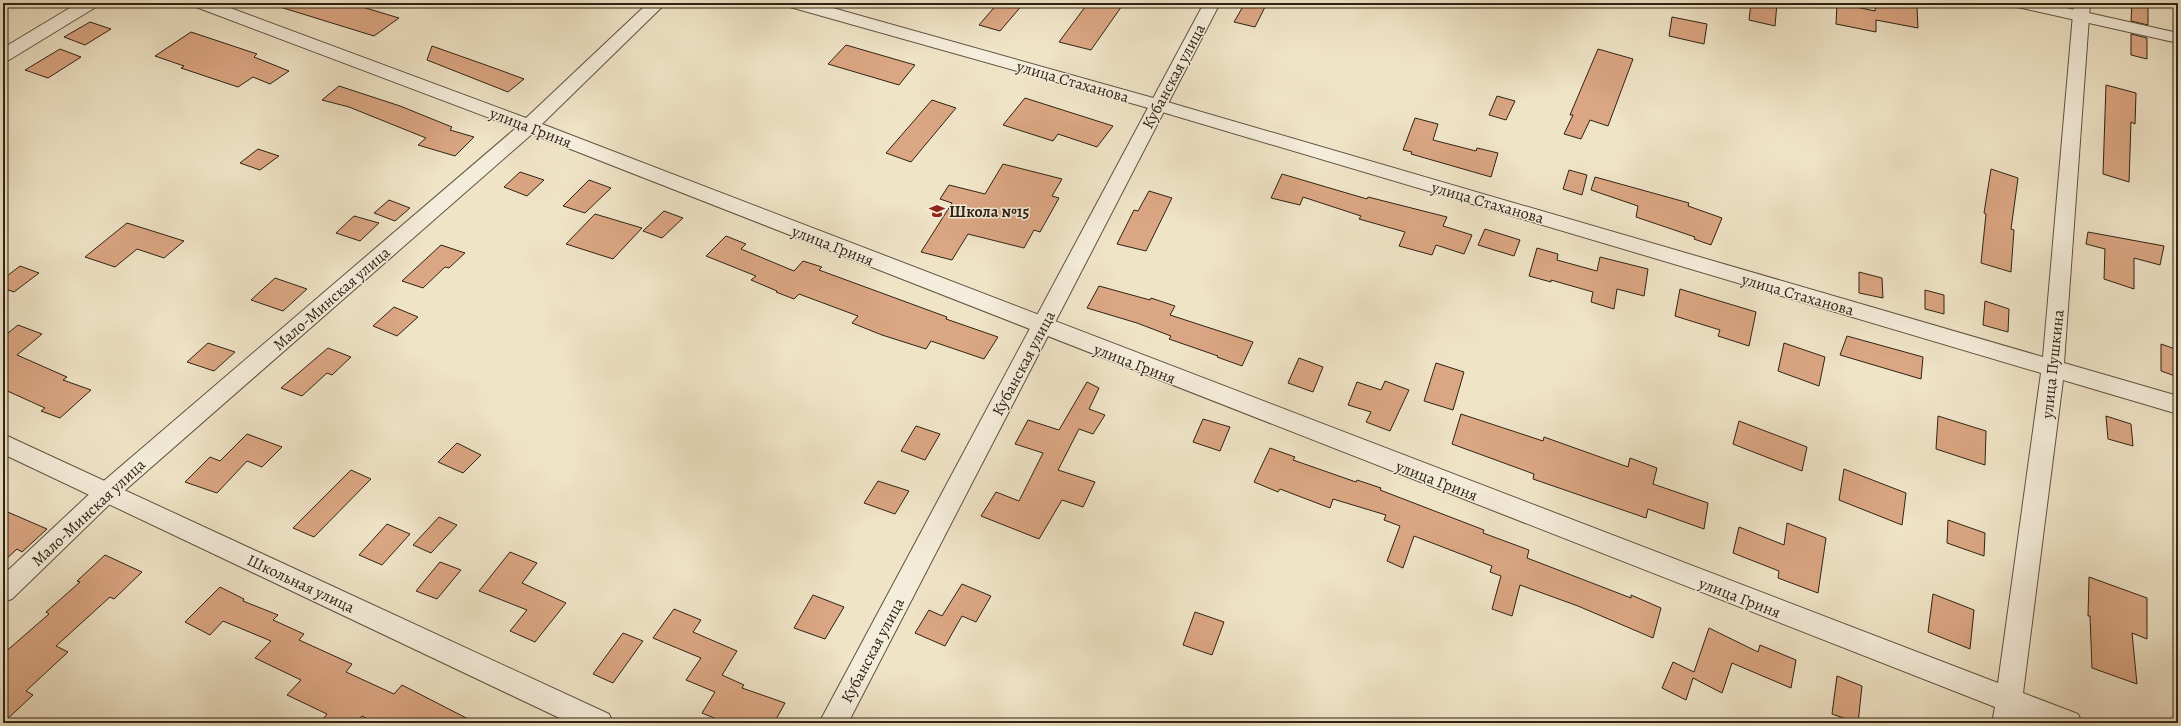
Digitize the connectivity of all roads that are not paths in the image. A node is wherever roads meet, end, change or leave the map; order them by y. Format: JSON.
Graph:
{"nodes":[{"id":1,"x":90,"y":3,"type":"edge"},
{"id":2,"x":202,"y":3,"type":"edge"},
{"id":3,"x":658,"y":3,"type":"edge"},
{"id":4,"x":796,"y":3,"type":"edge"},
{"id":5,"x":1212,"y":3,"type":"edge"},
{"id":6,"x":2022,"y":3,"type":"edge"},
{"id":7,"x":2081,"y":9,"type":"edge"},
{"id":8,"x":2178,"y":38,"type":"edge"},
{"id":9,"x":3,"y":56,"type":"edge"},
{"id":10,"x":1158,"y":105,"type":"junction"},
{"id":11,"x":529,"y":126,"type":"junction"},
{"id":12,"x":1042,"y":327,"type":"junction"},
{"id":13,"x":2053,"y":369,"type":"junction"},
{"id":14,"x":2178,"y":405,"type":"edge"},
{"id":15,"x":3,"y":443,"type":"edge"},
{"id":16,"x":107,"y":492,"type":"junction"},
{"id":17,"x":3,"y":591,"type":"edge"},
{"id":18,"x":2008,"y":701,"type":"junction"},
{"id":19,"x":599,"y":723,"type":"edge"},
{"id":20,"x":833,"y":723,"type":"edge"},
{"id":21,"x":2006,"y":723,"type":"edge"},
{"id":22,"x":2068,"y":723,"type":"edge"}],
"edges":[{"from":1,"to":9,"type":"street"},
{"from":2,"to":11,"type":"street","name":"улица Гриня"},
{"from":3,"to":11,"type":"street","name":"Мало-Минская улица"},
{"from":4,"to":10,"type":"street","name":"улица Стаханова"},
{"from":5,"to":10,"type":"street","name":"Кубанская улица"},
{"from":6,"to":7,"type":"street"},
{"from":7,"to":8,"type":"street"},
{"from":7,"to":13,"type":"street","name":"улица Пушкина"},
{"from":10,"to":12,"type":"street","name":"Кубанская улица"},
{"from":10,"to":13,"type":"street","name":"улица Стаханова"},
{"from":11,"to":12,"type":"street","name":"улица Гриня"},
{"from":11,"to":16,"type":"street","name":"Мало-Минская улица"},
{"from":12,"to":18,"type":"street","name":"улица Гриня"},
{"from":12,"to":20,"type":"street","name":"Кубанская улица"},
{"from":13,"to":14,"type":"street","name":"улица Стаханова"},
{"from":13,"to":18,"type":"street","name":"улица Пушкина"},
{"from":15,"to":16,"type":"street","name":"Школьная улица"},
{"from":16,"to":17,"type":"street","name":"Мало-Минская улица"},
{"from":16,"to":19,"type":"street","name":"Школьная улица"},
{"from":18,"to":21,"type":"street","name":"улица Пушкина"},
{"from":18,"to":22,"type":"street","name":"улица Гриня"}]}
